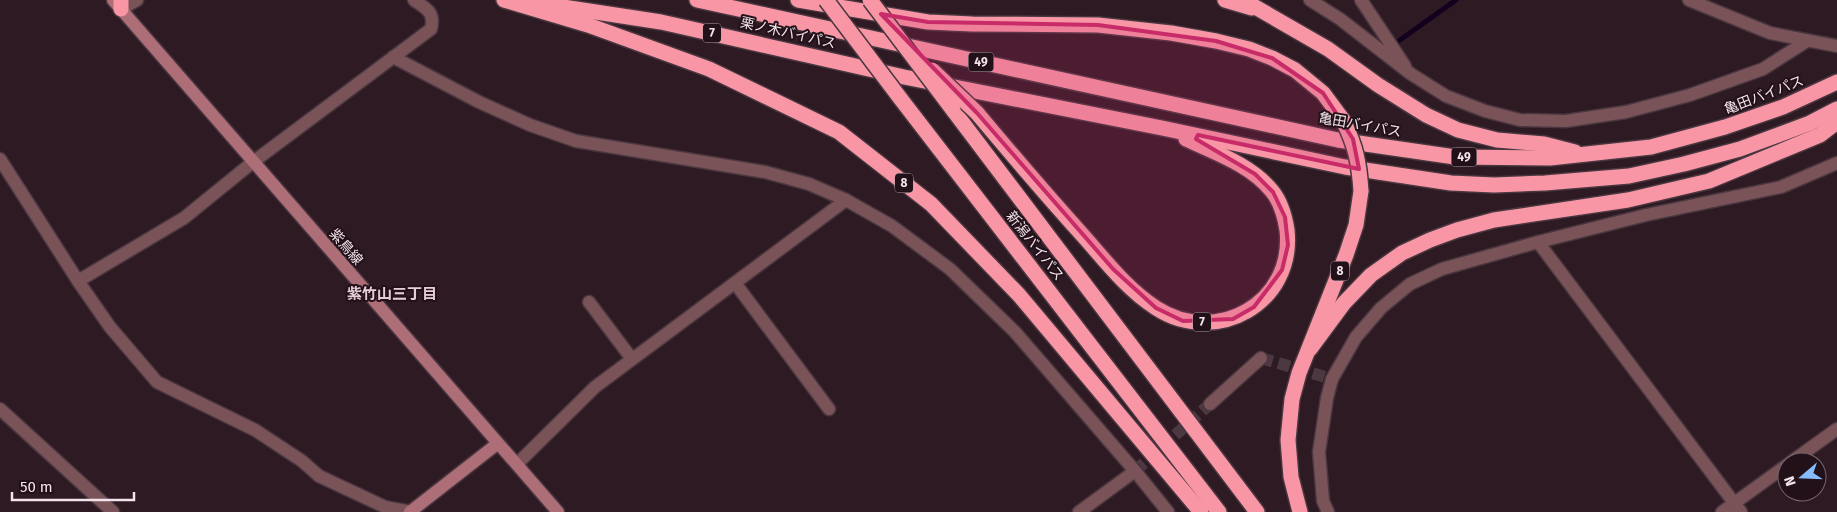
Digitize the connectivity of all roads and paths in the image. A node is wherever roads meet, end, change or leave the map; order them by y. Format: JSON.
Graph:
{"nodes":[{"id":1,"x":137,"y":0,"type":"edge"},
{"id":2,"x":414,"y":0,"type":"edge"},
{"id":3,"x":504,"y":0,"type":"edge"},
{"id":4,"x":518,"y":0,"type":"edge"},
{"id":5,"x":580,"y":0,"type":"edge"},
{"id":6,"x":697,"y":0,"type":"edge"},
{"id":7,"x":798,"y":0,"type":"edge"},
{"id":8,"x":814,"y":0,"type":"edge"},
{"id":9,"x":826,"y":0,"type":"edge"},
{"id":10,"x":870,"y":0,"type":"edge"},
{"id":11,"x":1225,"y":0,"type":"edge"},
{"id":12,"x":1243,"y":0,"type":"edge"},
{"id":13,"x":1310,"y":0,"type":"edge"},
{"id":14,"x":1361,"y":0,"type":"edge"},
{"id":15,"x":1689,"y":0,"type":"edge"},
{"id":16,"x":119,"y":3,"type":"edge"},
{"id":17,"x":1266,"y":12,"type":"junction"},
{"id":18,"x":661,"y":22,"type":"junction"},
{"id":19,"x":895,"y":34,"type":"junction"},
{"id":20,"x":876,"y":39,"type":"joint"},
{"id":21,"x":1807,"y":40,"type":"junction"},
{"id":22,"x":1837,"y":46,"type":"edge"},
{"id":23,"x":868,"y":56,"type":"junction"},
{"id":24,"x":393,"y":57,"type":"junction"},
{"id":25,"x":1411,"y":74,"type":"junction"},
{"id":26,"x":1837,"y":82,"type":"edge"},
{"id":27,"x":1837,"y":110,"type":"edge"},
{"id":28,"x":1837,"y":122,"type":"edge"},
{"id":29,"x":1162,"y":128,"type":"junction"},
{"id":30,"x":1584,"y":155,"type":"junction"},
{"id":31,"x":0,"y":159,"type":"edge"},
{"id":32,"x":253,"y":162,"type":"junction"},
{"id":33,"x":1837,"y":163,"type":"edge"},
{"id":34,"x":846,"y":200,"type":"junction"},
{"id":35,"x":1538,"y":242,"type":"junction"},
{"id":36,"x":78,"y":282,"type":"junction"},
{"id":37,"x":735,"y":283,"type":"junction"},
{"id":38,"x":589,"y":302,"type":"dead end"},
{"id":39,"x":1310,"y":349,"type":"junction"},
{"id":40,"x":1261,"y":358,"type":"dead end"},
{"id":41,"x":632,"y":359,"type":"junction"},
{"id":42,"x":1210,"y":404,"type":"tunnel mouth"},
{"id":43,"x":0,"y":409,"type":"edge"},
{"id":44,"x":829,"y":409,"type":"dead end"},
{"id":45,"x":1837,"y":429,"type":"edge"},
{"id":46,"x":498,"y":444,"type":"junction"},
{"id":47,"x":1805,"y":452,"type":"edge"},
{"id":48,"x":517,"y":464,"type":"junction"},
{"id":49,"x":1135,"y":471,"type":"junction"},
{"id":50,"x":1777,"y":474,"type":"edge"},
{"id":51,"x":1737,"y":508,"type":"edge"},
{"id":52,"x":113,"y":512,"type":"edge"},
{"id":53,"x":411,"y":512,"type":"edge"},
{"id":54,"x":558,"y":512,"type":"edge"},
{"id":55,"x":1079,"y":512,"type":"edge"},
{"id":56,"x":1168,"y":512,"type":"edge"},
{"id":57,"x":1201,"y":512,"type":"edge"},
{"id":58,"x":1218,"y":512,"type":"edge"},
{"id":59,"x":1256,"y":512,"type":"edge"},
{"id":60,"x":1300,"y":512,"type":"edge"},
{"id":61,"x":1328,"y":512,"type":"edge"},
{"id":62,"x":1722,"y":512,"type":"edge"}],
"edges":[{"from":1,"to":16,"type":"street"},
{"from":2,"to":24,"type":"street"},
{"from":3,"to":57,"type":"highway","number":"8"},
{"from":4,"to":18,"type":"highway","name":"栗ノ木バイパス","number":"7"},
{"from":5,"to":18,"type":"highway"},
{"from":6,"to":20,"type":"highway","name":"栗ノ木バイパス","number":"7"},
{"from":7,"to":39,"type":"highway","number":"8","bridge":true},
{"from":8,"to":23,"type":"highway","bridge":true},
{"from":9,"to":23,"type":"highway","name":"新潟バイパス","bridge":true},
{"from":10,"to":19,"type":"highway","name":"新潟バイパス","number":"7","bridge":true},
{"from":11,"to":17,"type":"highway"},
{"from":12,"to":17,"type":"highway"},
{"from":13,"to":25,"type":"street"},
{"from":14,"to":25,"type":"street"},
{"from":15,"to":21,"type":"street"},
{"from":16,"to":32,"type":"street","name":"紫鳥線"},
{"from":17,"to":30,"type":"highway"},
{"from":18,"to":29,"type":"highway","name":"栗ノ木バイパス","number":"7"},
{"from":19,"to":29,"type":"highway","number":"7","bridge":true},
{"from":19,"to":59,"type":"highway","name":"新潟バイパス","bridge":true},
{"from":20,"to":30,"type":"highway","name":"亀田バイパス","number":"49"},
{"from":21,"to":22,"type":"street"},
{"from":21,"to":25,"type":"street"},
{"from":23,"to":58,"type":"highway","name":"新潟バイパス","bridge":true},
{"from":24,"to":32,"type":"street"},
{"from":24,"to":34,"type":"street"},
{"from":26,"to":30,"type":"highway","name":"亀田バイパス","number":"49"},
{"from":27,"to":29,"type":"highway","number":"49"},
{"from":28,"to":39,"type":"highway"},
{"from":31,"to":36,"type":"street"},
{"from":32,"to":36,"type":"street"},
{"from":32,"to":46,"type":"street","name":"紫鳥線"},
{"from":33,"to":35,"type":"street"},
{"from":34,"to":37,"type":"street"},
{"from":34,"to":49,"type":"street"},
{"from":35,"to":51,"type":"street"},
{"from":35,"to":61,"type":"street"},
{"from":36,"to":53,"type":"street"},
{"from":37,"to":41,"type":"street"},
{"from":37,"to":44,"type":"street"},
{"from":38,"to":41,"type":"street"},
{"from":39,"to":60,"type":"highway","number":"8"},
{"from":40,"to":42,"type":"street"},
{"from":41,"to":48,"type":"street"},
{"from":43,"to":52,"type":"street"},
{"from":45,"to":47,"type":"street"},
{"from":46,"to":48,"type":"street","name":"紫鳥線"},
{"from":46,"to":53,"type":"street"},
{"from":48,"to":54,"type":"street","name":"紫鳥線"},
{"from":49,"to":55,"type":"street"},
{"from":49,"to":56,"type":"street"},
{"from":50,"to":51,"type":"street"},
{"from":51,"to":62,"type":"street"}]}
